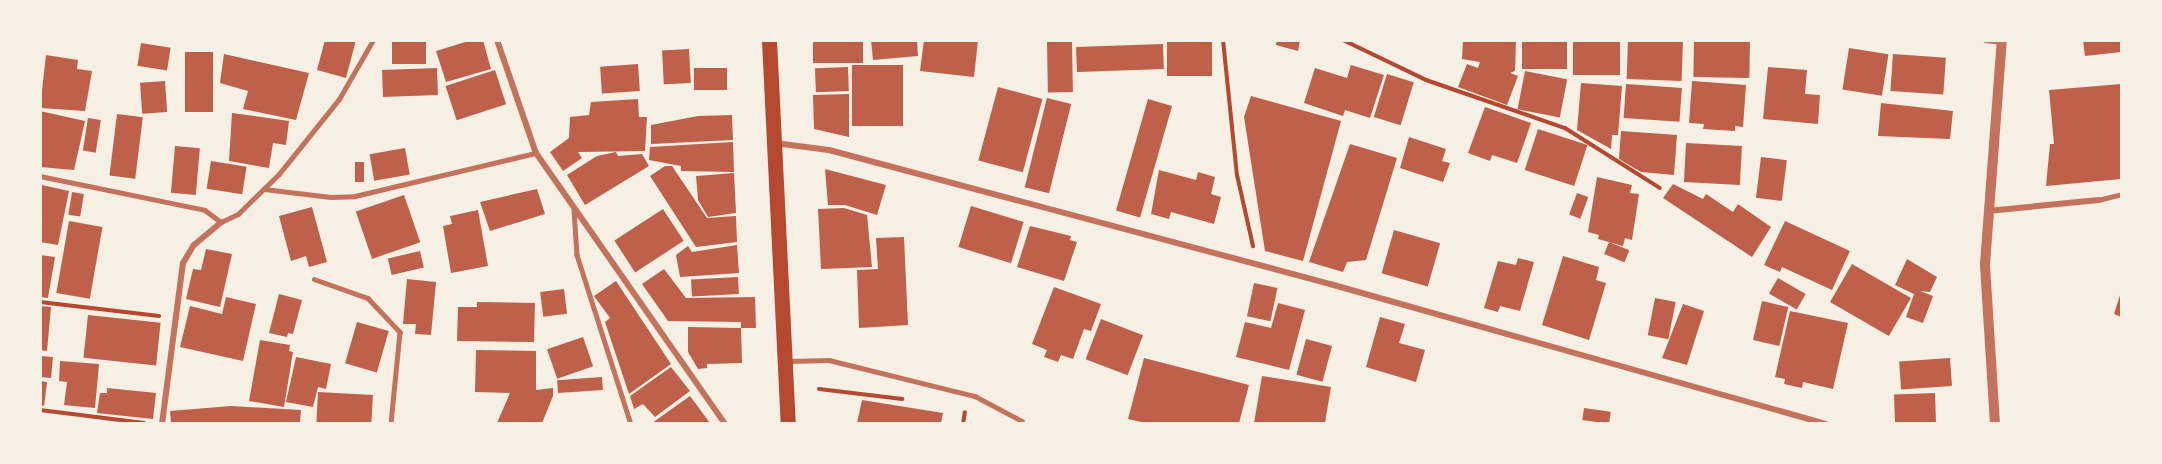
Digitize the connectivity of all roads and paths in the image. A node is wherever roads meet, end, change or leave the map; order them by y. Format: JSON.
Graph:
{"nodes":[{"id":1,"x":374,"y":40,"type":"edge"},
{"id":2,"x":497,"y":40,"type":"edge"},
{"id":3,"x":769,"y":40,"type":"edge"},
{"id":4,"x":1223,"y":40,"type":"edge"},
{"id":5,"x":1343,"y":40,"type":"edge"},
{"id":6,"x":1986,"y":40,"type":"edge"},
{"id":7,"x":2002,"y":41,"type":"edge"},
{"id":8,"x":775,"y":143,"type":"junction"},
{"id":9,"x":536,"y":153,"type":"junction"},
{"id":10,"x":40,"y":176,"type":"edge"},
{"id":11,"x":1660,"y":188,"type":"dead end"},
{"id":12,"x":264,"y":189,"type":"junction"},
{"id":13,"x":2121,"y":194,"type":"edge"},
{"id":14,"x":2098,"y":200,"type":"joint"},
{"id":15,"x":574,"y":210,"type":"junction"},
{"id":16,"x":1987,"y":211,"type":"junction"},
{"id":17,"x":221,"y":222,"type":"junction"},
{"id":18,"x":1255,"y":265,"type":"junction"},
{"id":19,"x":314,"y":279,"type":"dead end"},
{"id":20,"x":40,"y":302,"type":"edge"},
{"id":21,"x":174,"y":318,"type":"junction"},
{"id":22,"x":783,"y":361,"type":"junction"},
{"id":23,"x":819,"y":389,"type":"dead end"},
{"id":24,"x":910,"y":401,"type":"dead end"},
{"id":25,"x":40,"y":410,"type":"edge"},
{"id":26,"x":954,"y":410,"type":"dead end"},
{"id":27,"x":1022,"y":421,"type":"dead end"},
{"id":28,"x":148,"y":423,"type":"edge"},
{"id":29,"x":162,"y":423,"type":"edge"},
{"id":30,"x":391,"y":423,"type":"edge"},
{"id":31,"x":631,"y":423,"type":"edge"},
{"id":32,"x":725,"y":423,"type":"edge"},
{"id":33,"x":788,"y":423,"type":"edge"},
{"id":34,"x":963,"y":423,"type":"edge"},
{"id":35,"x":1826,"y":423,"type":"edge"},
{"id":36,"x":1995,"y":423,"type":"edge"}],
"edges":[{"from":1,"to":12,"type":"lane"},
{"from":2,"to":9,"type":"street"},
{"from":3,"to":8,"type":"main road"},
{"from":4,"to":18,"type":"path"},
{"from":5,"to":11,"type":"path"},
{"from":6,"to":7,"type":"street"},
{"from":7,"to":16,"type":"street"},
{"from":8,"to":18,"type":"street"},
{"from":8,"to":22,"type":"main road"},
{"from":9,"to":12,"type":"lane"},
{"from":9,"to":15,"type":"street"},
{"from":10,"to":17,"type":"lane"},
{"from":12,"to":17,"type":"lane"},
{"from":13,"to":14,"type":"lane"},
{"from":14,"to":16,"type":"street"},
{"from":15,"to":31,"type":"lane"},
{"from":15,"to":32,"type":"street"},
{"from":16,"to":36,"type":"street"},
{"from":17,"to":21,"type":"street"},
{"from":18,"to":35,"type":"street"},
{"from":19,"to":30,"type":"lane"},
{"from":20,"to":21,"type":"path"},
{"from":21,"to":29,"type":"street"},
{"from":22,"to":27,"type":"lane"},
{"from":22,"to":33,"type":"main road"},
{"from":23,"to":24,"type":"path"},
{"from":25,"to":28,"type":"path"},
{"from":26,"to":34,"type":"path"}]}
